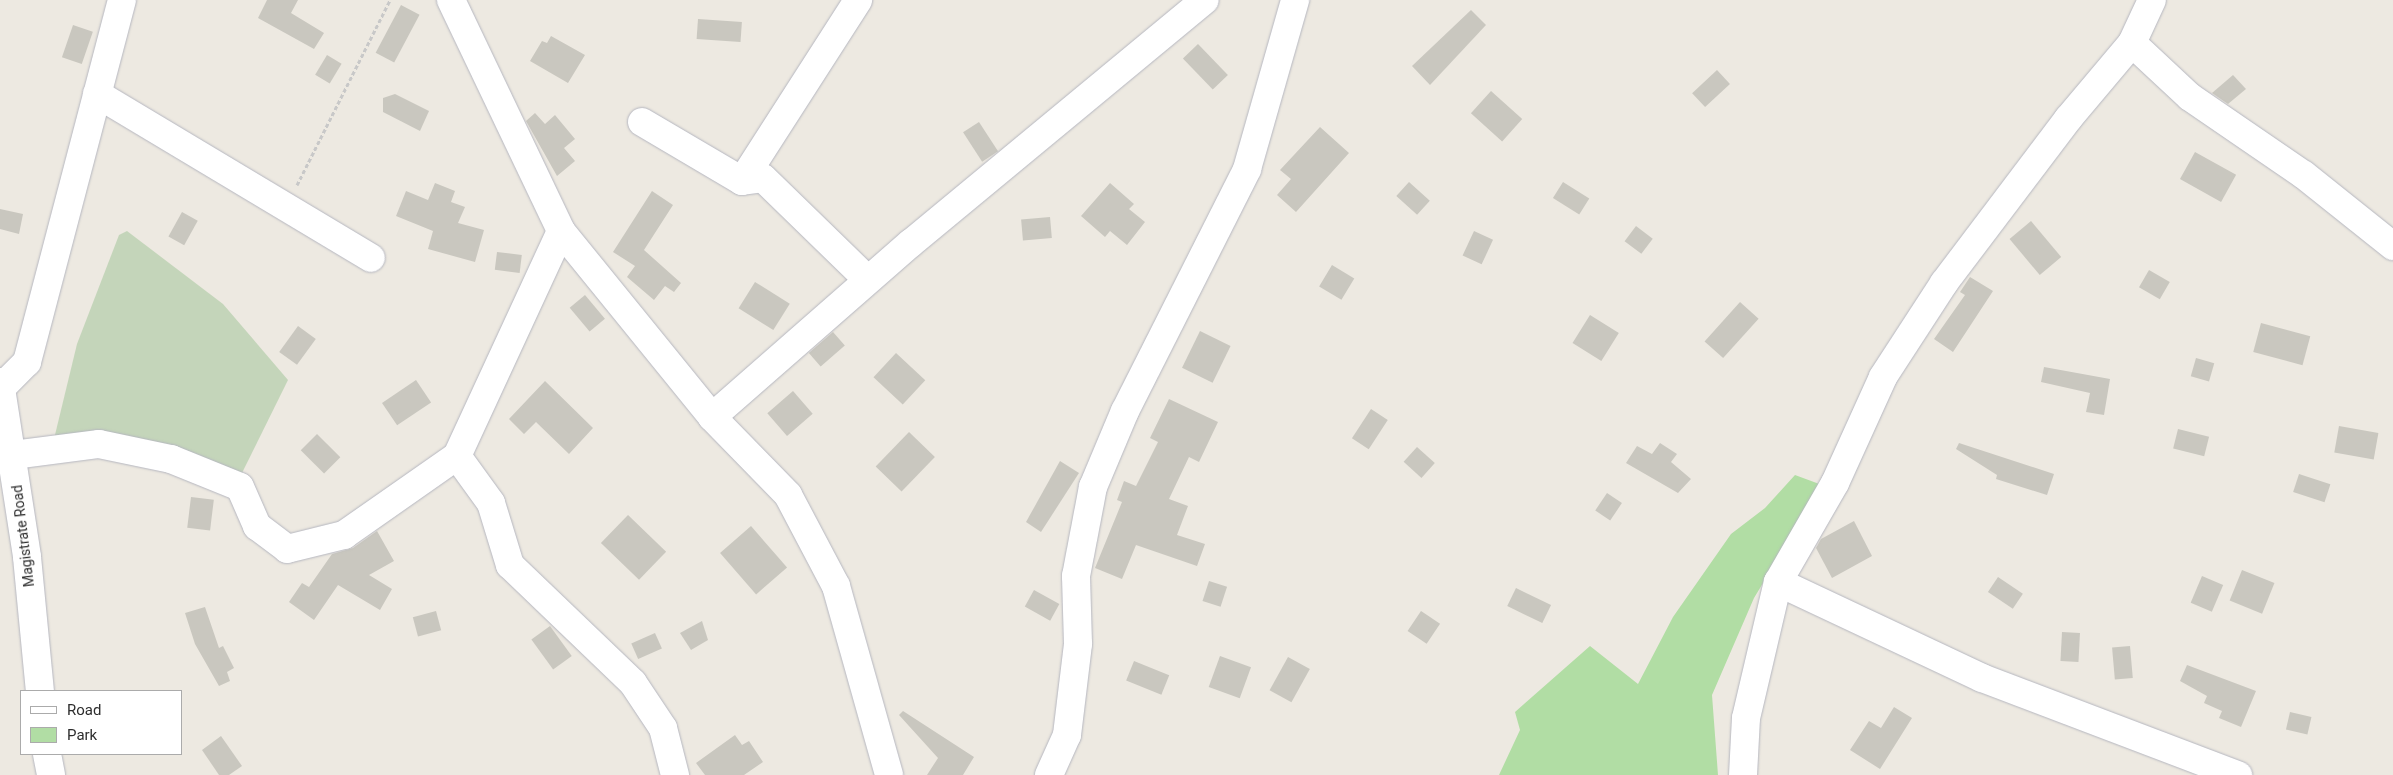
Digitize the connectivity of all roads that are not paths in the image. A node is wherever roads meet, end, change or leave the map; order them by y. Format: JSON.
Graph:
{"nodes":[{"id":1,"x":122,"y":0,"type":"edge"},
{"id":2,"x":451,"y":0,"type":"edge"},
{"id":3,"x":858,"y":0,"type":"edge"},
{"id":4,"x":1205,"y":0,"type":"edge"},
{"id":5,"x":1295,"y":0,"type":"edge"},
{"id":6,"x":2152,"y":0,"type":"edge"},
{"id":7,"x":2132,"y":43,"type":"junction"},
{"id":8,"x":97,"y":94,"type":"junction"},
{"id":9,"x":642,"y":122,"type":"dead end"},
{"id":10,"x":742,"y":181,"type":"junction"},
{"id":11,"x":562,"y":230,"type":"junction"},
{"id":12,"x":2393,"y":246,"type":"edge"},
{"id":13,"x":372,"y":258,"type":"dead end"},
{"id":14,"x":868,"y":280,"type":"junction"},
{"id":15,"x":1,"y":384,"type":"edge"},
{"id":16,"x":712,"y":417,"type":"junction"},
{"id":17,"x":13,"y":455,"type":"junction"},
{"id":18,"x":457,"y":456,"type":"junction"},
{"id":19,"x":1778,"y":582,"type":"junction"},
{"id":20,"x":40,"y":690,"type":"edge"},
{"id":21,"x":47,"y":755,"type":"edge"},
{"id":22,"x":51,"y":775,"type":"edge"},
{"id":23,"x":674,"y":775,"type":"edge"},
{"id":24,"x":889,"y":775,"type":"edge"},
{"id":25,"x":1049,"y":775,"type":"edge"},
{"id":26,"x":1743,"y":775,"type":"edge"},
{"id":27,"x":2238,"y":775,"type":"edge"}],
"edges":[{"from":1,"to":8,"type":"street"},
{"from":2,"to":11,"type":"street"},
{"from":3,"to":10,"type":"street"},
{"from":4,"to":14,"type":"street"},
{"from":5,"to":25,"type":"street"},
{"from":6,"to":7,"type":"street"},
{"from":7,"to":12,"type":"street"},
{"from":7,"to":19,"type":"street"},
{"from":8,"to":13,"type":"street"},
{"from":8,"to":15,"type":"street"},
{"from":9,"to":10,"type":"street"},
{"from":10,"to":14,"type":"street"},
{"from":11,"to":16,"type":"street"},
{"from":11,"to":18,"type":"street"},
{"from":14,"to":16,"type":"street"},
{"from":15,"to":17,"type":"street","name":"Magistrate Road"},
{"from":16,"to":24,"type":"street"},
{"from":17,"to":18,"type":"street"},
{"from":17,"to":20,"type":"street","name":"Magistrate Road"},
{"from":18,"to":23,"type":"street"},
{"from":19,"to":26,"type":"street"},
{"from":19,"to":27,"type":"street"},
{"from":21,"to":22,"type":"street"}]}
